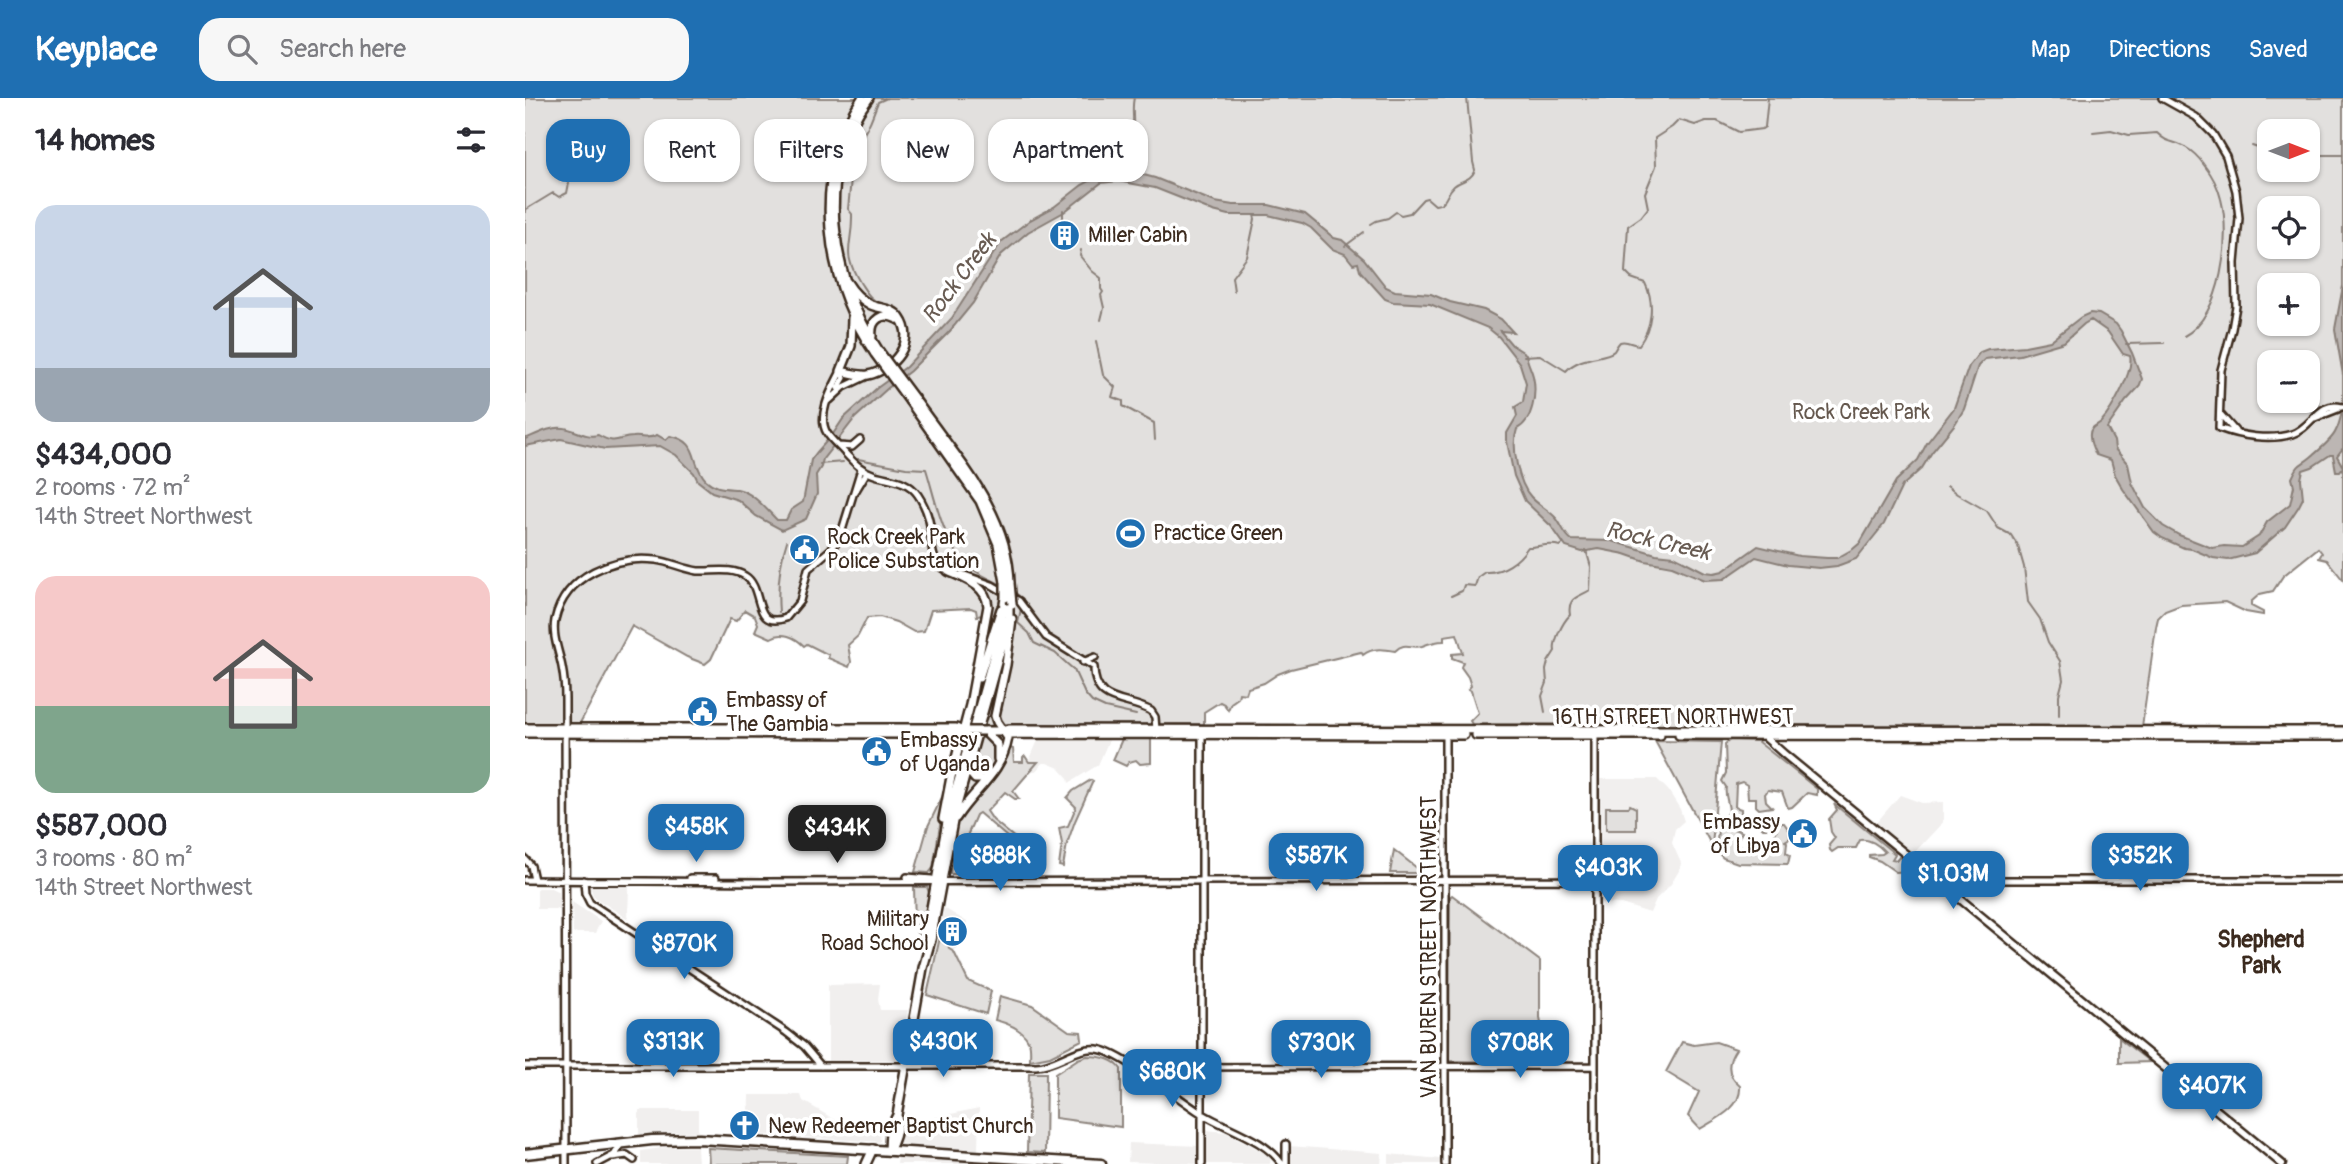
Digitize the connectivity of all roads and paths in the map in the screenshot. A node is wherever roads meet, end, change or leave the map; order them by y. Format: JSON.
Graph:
{"nodes":[{"id":1,"x":862,"y":98,"type":"edge"},
{"id":2,"x":869,"y":98,"type":"edge"},
{"id":3,"x":2162,"y":98,"type":"edge"},
{"id":4,"x":843,"y":276,"type":"junction"},
{"id":5,"x":849,"y":309,"type":"junction"},
{"id":6,"x":903,"y":323,"type":"junction"},
{"id":7,"x":874,"y":343,"type":"junction"},
{"id":8,"x":877,"y":352,"type":"junction"},
{"id":9,"x":841,"y":371,"type":"junction"},
{"id":10,"x":870,"y":374,"type":"junction"},
{"id":11,"x":832,"y":396,"type":"junction"},
{"id":12,"x":828,"y":403,"type":"junction"},
{"id":13,"x":2343,"y":407,"type":"edge"},
{"id":14,"x":2220,"y":413,"type":"junction"},
{"id":15,"x":2237,"y":433,"type":"junction"},
{"id":16,"x":860,"y":440,"type":"dead end"},
{"id":17,"x":839,"y":446,"type":"junction"},
{"id":18,"x":864,"y":470,"type":"junction"},
{"id":19,"x":948,"y":571,"type":"junction"},
{"id":20,"x":1011,"y":602,"type":"junction"},
{"id":21,"x":1095,"y":657,"type":"dead end"},
{"id":22,"x":1083,"y":662,"type":"junction"},
{"id":23,"x":970,"y":705,"type":"junction"},
{"id":24,"x":525,"y":730,"type":"edge"},
{"id":25,"x":566,"y":730,"type":"junction"},
{"id":26,"x":965,"y":731,"type":"junction"},
{"id":27,"x":985,"y":731,"type":"junction"},
{"id":28,"x":1003,"y":731,"type":"junction"},
{"id":29,"x":2343,"y":731,"type":"edge"},
{"id":30,"x":1156,"y":732,"type":"junction"},
{"id":31,"x":1202,"y":732,"type":"junction"},
{"id":32,"x":1445,"y":732,"type":"junction"},
{"id":33,"x":1595,"y":732,"type":"junction"},
{"id":34,"x":1764,"y":732,"type":"junction"},
{"id":35,"x":2343,"y":736,"type":"edge"},
{"id":36,"x":970,"y":755,"type":"junction"},
{"id":37,"x":952,"y":828,"type":"junction"},
{"id":38,"x":940,"y":855,"type":"junction"},
{"id":39,"x":525,"y":859,"type":"edge"},
{"id":40,"x":525,"y":880,"type":"edge"},
{"id":41,"x":534,"y":880,"type":"junction"},
{"id":42,"x":565,"y":880,"type":"junction"},
{"id":43,"x":584,"y":880,"type":"junction"},
{"id":44,"x":939,"y":880,"type":"junction"},
{"id":45,"x":1202,"y":880,"type":"junction"},
{"id":46,"x":1445,"y":880,"type":"junction"},
{"id":47,"x":1594,"y":880,"type":"junction"},
{"id":48,"x":1937,"y":880,"type":"junction"},
{"id":49,"x":2343,"y":880,"type":"edge"},
{"id":50,"x":525,"y":1066,"type":"edge"},
{"id":51,"x":566,"y":1066,"type":"junction"},
{"id":52,"x":821,"y":1066,"type":"junction"},
{"id":53,"x":905,"y":1066,"type":"junction"},
{"id":54,"x":1157,"y":1066,"type":"junction"},
{"id":55,"x":1594,"y":1066,"type":"junction"},
{"id":56,"x":1133,"y":1067,"type":"junction"},
{"id":57,"x":1202,"y":1067,"type":"junction"},
{"id":58,"x":1445,"y":1067,"type":"junction"},
{"id":59,"x":1145,"y":1075,"type":"junction"},
{"id":60,"x":1202,"y":1114,"type":"junction"},
{"id":61,"x":621,"y":1144,"type":"junction"},
{"id":62,"x":1286,"y":1144,"type":"dead end"},
{"id":63,"x":873,"y":1149,"type":"junction"},
{"id":64,"x":566,"y":1150,"type":"junction"},
{"id":65,"x":889,"y":1150,"type":"junction"},
{"id":66,"x":525,"y":1154,"type":"edge"},
{"id":67,"x":610,"y":1157,"type":"junction"},
{"id":68,"x":634,"y":1160,"type":"dead end"},
{"id":69,"x":566,"y":1164,"type":"edge"},
{"id":70,"x":597,"y":1164,"type":"edge"},
{"id":71,"x":866,"y":1164,"type":"edge"},
{"id":72,"x":1101,"y":1164,"type":"edge"},
{"id":73,"x":1202,"y":1164,"type":"edge"},
{"id":74,"x":1284,"y":1164,"type":"edge"},
{"id":75,"x":1445,"y":1164,"type":"edge"},
{"id":76,"x":1595,"y":1164,"type":"edge"},
{"id":77,"x":2282,"y":1164,"type":"edge"}],
"edges":[{"from":1,"to":5,"type":"main road"},
{"from":2,"to":4,"type":"main road"},
{"from":3,"to":14,"type":"street"},
{"from":4,"to":6,"type":"main road"},
{"from":4,"to":7,"type":"main road"},
{"from":5,"to":8,"type":"main road"},
{"from":5,"to":9,"type":"main road"},
{"from":6,"to":7,"type":"main road"},
{"from":6,"to":10,"type":"main road"},
{"from":7,"to":8,"type":"main road"},
{"from":8,"to":20,"type":"main road","bridge":true},
{"from":9,"to":10,"type":"main road"},
{"from":9,"to":11,"type":"street"},
{"from":9,"to":12,"type":"street"},
{"from":10,"to":11,"type":"street"},
{"from":11,"to":12,"type":"street"},
{"from":12,"to":17,"type":"street"},
{"from":13,"to":15,"type":"street"},
{"from":14,"to":15,"type":"street"},
{"from":14,"to":15,"type":"street"},
{"from":16,"to":17,"type":"street"},
{"from":17,"to":18,"type":"street"},
{"from":18,"to":19,"type":"street"},
{"from":18,"to":25,"type":"street"},
{"from":19,"to":20,"type":"street"},
{"from":19,"to":23,"type":"main road"},
{"from":20,"to":22,"type":"street"},
{"from":20,"to":23,"type":"main road"},
{"from":20,"to":28,"type":"main road"},
{"from":20,"to":36,"type":"main road"},
{"from":20,"to":38,"type":"main road"},
{"from":21,"to":22,"type":"street"},
{"from":22,"to":30,"type":"street"},
{"from":23,"to":26,"type":"main road"},
{"from":24,"to":25,"type":"main road","name":"16TH STREET NORTHWEST"},
{"from":25,"to":26,"type":"main road","name":"16TH STREET NORTHWEST"},
{"from":25,"to":42,"type":"street"},
{"from":26,"to":27,"type":"main road","name":"16TH STREET NORTHWEST","bridge":true},
{"from":26,"to":38,"type":"main road"},
{"from":27,"to":28,"type":"main road","name":"16TH STREET NORTHWEST"},
{"from":27,"to":36,"type":"main road"},
{"from":28,"to":30,"type":"main road","name":"16TH STREET NORTHWEST"},
{"from":28,"to":37,"type":"main road"},
{"from":29,"to":34,"type":"main road","name":"16TH STREET NORTHWEST"},
{"from":30,"to":31,"type":"main road","name":"16TH STREET NORTHWEST"},
{"from":31,"to":32,"type":"main road","name":"16TH STREET NORTHWEST"},
{"from":31,"to":45,"type":"street"},
{"from":32,"to":33,"type":"main road","name":"16TH STREET NORTHWEST"},
{"from":32,"to":46,"type":"street","name":"VAN BUREN STREET NORTHWEST"},
{"from":33,"to":34,"type":"main road","name":"16TH STREET NORTHWEST"},
{"from":33,"to":47,"type":"street"},
{"from":34,"to":35,"type":"main road","name":"16TH STREET NORTHWEST"},
{"from":34,"to":48,"type":"main road"},
{"from":36,"to":37,"type":"main road"},
{"from":37,"to":44,"type":"main road"},
{"from":38,"to":44,"type":"main road"},
{"from":39,"to":41,"type":"street"},
{"from":40,"to":41,"type":"street"},
{"from":41,"to":42,"type":"street"},
{"from":42,"to":43,"type":"street"},
{"from":42,"to":51,"type":"street"},
{"from":43,"to":44,"type":"street"},
{"from":43,"to":52,"type":"street"},
{"from":44,"to":45,"type":"street"},
{"from":44,"to":53,"type":"main road"},
{"from":45,"to":46,"type":"street"},
{"from":45,"to":57,"type":"street"},
{"from":46,"to":47,"type":"street"},
{"from":46,"to":58,"type":"street","name":"VAN BUREN STREET NORTHWEST"},
{"from":47,"to":55,"type":"street"},
{"from":48,"to":49,"type":"street"},
{"from":48,"to":77,"type":"main road"},
{"from":50,"to":51,"type":"street"},
{"from":51,"to":52,"type":"street"},
{"from":51,"to":64,"type":"street"},
{"from":52,"to":53,"type":"street"},
{"from":53,"to":56,"type":"street"},
{"from":53,"to":65,"type":"main road"},
{"from":54,"to":56,"type":"street"},
{"from":54,"to":57,"type":"street"},
{"from":54,"to":59,"type":"street"},
{"from":55,"to":58,"type":"street"},
{"from":55,"to":76,"type":"street"},
{"from":56,"to":59,"type":"street"},
{"from":57,"to":58,"type":"street"},
{"from":57,"to":60,"type":"street"},
{"from":58,"to":75,"type":"street","name":"VAN BUREN STREET NORTHWEST"},
{"from":59,"to":60,"type":"street"},
{"from":60,"to":73,"type":"street"},
{"from":60,"to":74,"type":"street"},
{"from":61,"to":63,"type":"highway"},
{"from":61,"to":64,"type":"highway"},
{"from":61,"to":67,"type":"street"},
{"from":62,"to":74,"type":"street"},
{"from":63,"to":65,"type":"highway"},
{"from":63,"to":71,"type":"main road"},
{"from":64,"to":66,"type":"highway"},
{"from":64,"to":69,"type":"street"},
{"from":65,"to":72,"type":"highway"},
{"from":67,"to":68,"type":"street"},
{"from":67,"to":70,"type":"street"}]}
